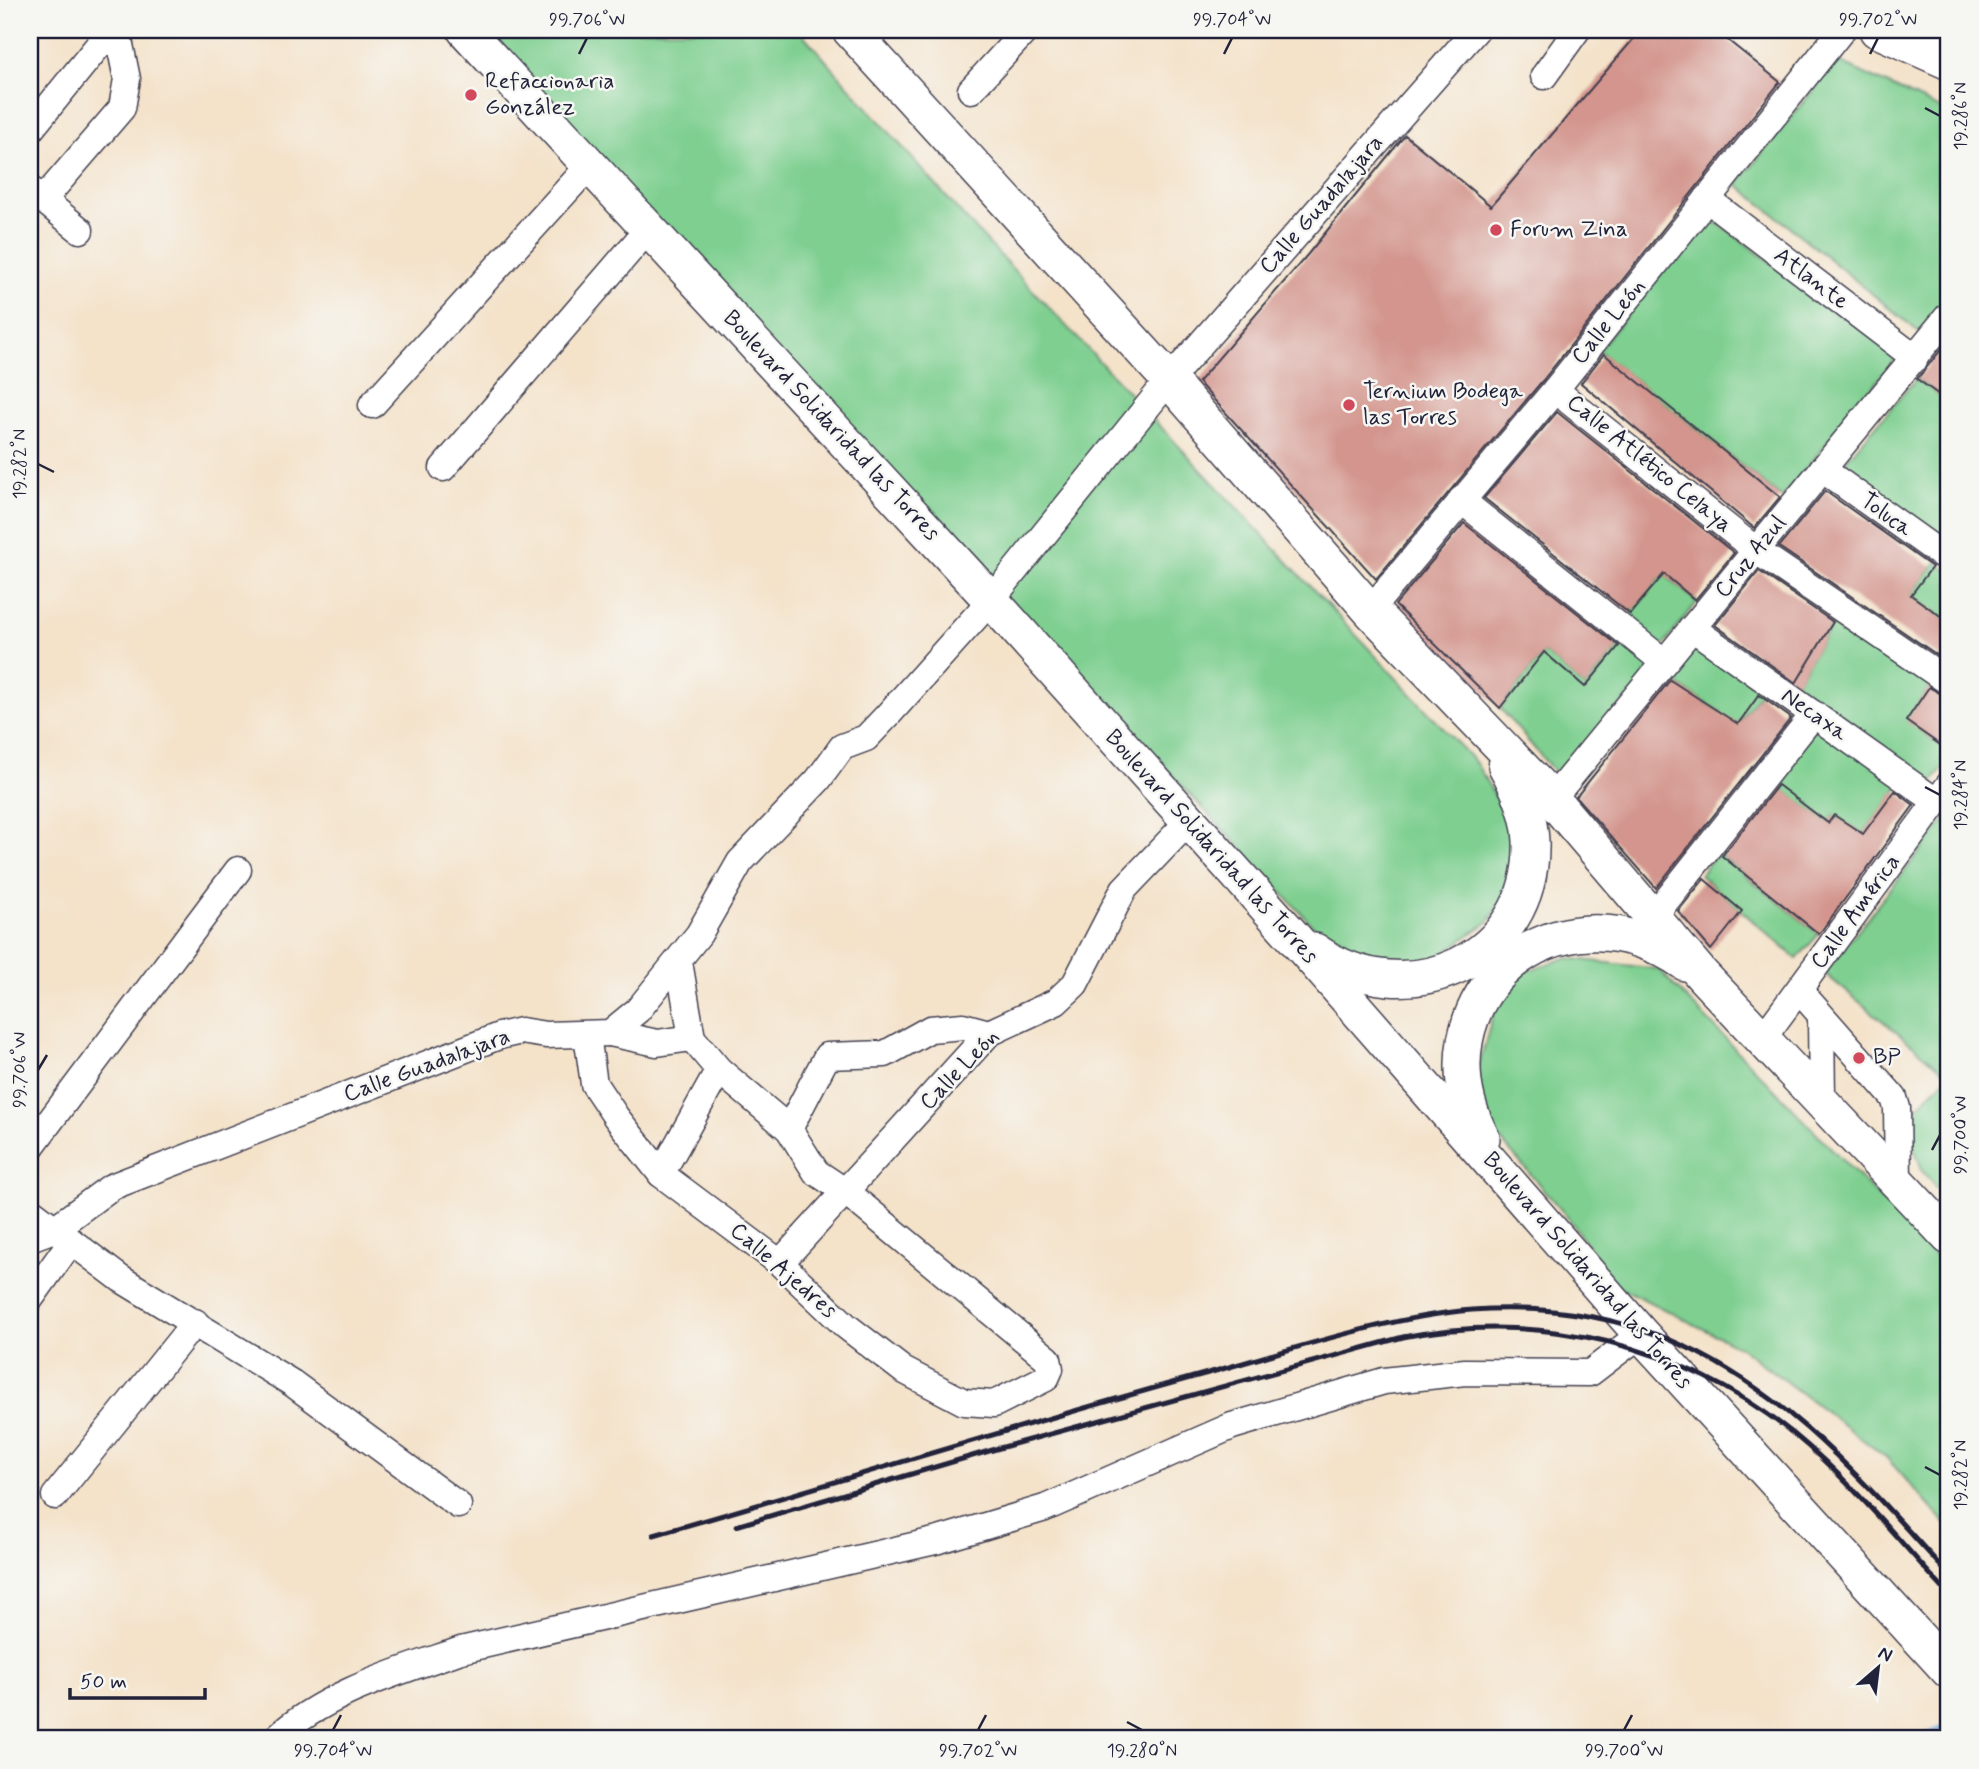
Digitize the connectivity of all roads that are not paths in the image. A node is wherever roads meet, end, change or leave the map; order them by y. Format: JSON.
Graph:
{"nodes":[{"id":1,"x":111,"y":30,"type":"edge"},
{"id":2,"x":117,"y":30,"type":"edge"},
{"id":3,"x":464,"y":30,"type":"edge"},
{"id":4,"x":850,"y":30,"type":"edge"},
{"id":5,"x":1026,"y":30,"type":"edge"},
{"id":6,"x":1476,"y":30,"type":"edge"},
{"id":7,"x":1577,"y":30,"type":"edge"},
{"id":8,"x":1842,"y":30,"type":"edge"},
{"id":9,"x":1877,"y":30,"type":"edge"},
{"id":10,"x":1943,"y":38,"type":"edge"},
{"id":11,"x":1544,"y":76,"type":"dead end"},
{"id":12,"x":971,"y":90,"type":"dead end"},
{"id":13,"x":30,"y":130,"type":"edge"},
{"id":14,"x":590,"y":165,"type":"junction"},
{"id":15,"x":37,"y":195,"type":"edge"},
{"id":16,"x":1707,"y":199,"type":"junction"},
{"id":17,"x":649,"y":228,"type":"junction"},
{"id":18,"x":80,"y":230,"type":"dead end"},
{"id":19,"x":1949,"y":315,"type":"edge"},
{"id":20,"x":1915,"y":358,"type":"junction"},
{"id":21,"x":1169,"y":380,"type":"junction"},
{"id":22,"x":1555,"y":390,"type":"junction"},
{"id":23,"x":372,"y":405,"type":"dead end"},
{"id":24,"x":443,"y":468,"type":"dead end"},
{"id":25,"x":1822,"y":469,"type":"junction"},
{"id":26,"x":1461,"y":500,"type":"junction"},
{"id":27,"x":1757,"y":551,"type":"junction"},
{"id":28,"x":1949,"y":560,"type":"edge"},
{"id":29,"x":991,"y":600,"type":"junction"},
{"id":30,"x":1370,"y":610,"type":"junction"},
{"id":31,"x":1692,"y":628,"type":"junction"},
{"id":32,"x":1664,"y":662,"type":"junction"},
{"id":33,"x":1949,"y":682,"type":"edge"},
{"id":34,"x":1814,"y":714,"type":"junction"},
{"id":35,"x":1492,"y":741,"type":"junction"},
{"id":36,"x":1946,"y":790,"type":"edge"},
{"id":37,"x":1552,"y":799,"type":"junction"},
{"id":38,"x":1188,"y":822,"type":"junction"},
{"id":39,"x":238,"y":870,"type":"dead end"},
{"id":40,"x":1654,"y":916,"type":"junction"},
{"id":41,"x":1289,"y":932,"type":"junction"},
{"id":42,"x":679,"y":962,"type":"junction"},
{"id":43,"x":1702,"y":975,"type":"junction"},
{"id":44,"x":1799,"y":990,"type":"junction"},
{"id":45,"x":1821,"y":1018,"type":"junction"},
{"id":46,"x":989,"y":1033,"type":"junction"},
{"id":47,"x":599,"y":1034,"type":"junction"},
{"id":48,"x":692,"y":1038,"type":"junction"},
{"id":49,"x":1763,"y":1038,"type":"junction"},
{"id":50,"x":719,"y":1070,"type":"junction"},
{"id":51,"x":1822,"y":1100,"type":"junction"},
{"id":52,"x":789,"y":1129,"type":"junction"},
{"id":53,"x":30,"y":1148,"type":"edge"},
{"id":54,"x":661,"y":1174,"type":"junction"},
{"id":55,"x":1898,"y":1183,"type":"junction"},
{"id":56,"x":1513,"y":1186,"type":"junction"},
{"id":57,"x":846,"y":1192,"type":"junction"},
{"id":58,"x":30,"y":1210,"type":"edge"},
{"id":59,"x":51,"y":1237,"type":"edge"},
{"id":60,"x":1949,"y":1237,"type":"edge"},
{"id":61,"x":780,"y":1263,"type":"junction"},
{"id":62,"x":30,"y":1299,"type":"edge"},
{"id":63,"x":195,"y":1322,"type":"junction"},
{"id":64,"x":1641,"y":1334,"type":"junction"},
{"id":65,"x":55,"y":1496,"type":"dead end"},
{"id":66,"x":458,"y":1505,"type":"dead end"},
{"id":67,"x":1949,"y":1671,"type":"edge"},
{"id":68,"x":275,"y":1739,"type":"edge"}],
"edges":[{"from":1,"to":13,"type":"street"},
{"from":2,"to":15,"type":"street"},
{"from":3,"to":14,"type":"main road","name":"Boulevard Solidaridad las Torres"},
{"from":4,"to":21,"type":"main road"},
{"from":5,"to":12,"type":"street"},
{"from":6,"to":21,"type":"street","name":"Calle Guadalajara"},
{"from":7,"to":11,"type":"street"},
{"from":8,"to":16,"type":"street","name":"Calle León"},
{"from":9,"to":10,"type":"main road"},
{"from":14,"to":17,"type":"main road","name":"Boulevard Solidaridad las Torres"},
{"from":14,"to":23,"type":"street"},
{"from":15,"to":18,"type":"street"},
{"from":16,"to":20,"type":"street","name":"Atlante"},
{"from":16,"to":22,"type":"street","name":"Calle León"},
{"from":17,"to":24,"type":"street"},
{"from":17,"to":29,"type":"main road","name":"Boulevard Solidaridad las Torres"},
{"from":19,"to":20,"type":"street","name":"Cruz Azul"},
{"from":20,"to":25,"type":"street","name":"Cruz Azul"},
{"from":21,"to":29,"type":"street","name":"Calle Guadalajara"},
{"from":21,"to":30,"type":"main road"},
{"from":22,"to":26,"type":"street","name":"Calle León"},
{"from":22,"to":27,"type":"street","name":"Calle Atlético Celaya"},
{"from":25,"to":27,"type":"street","name":"Cruz Azul"},
{"from":25,"to":28,"type":"street","name":"Toluca"},
{"from":26,"to":30,"type":"street","name":"Calle León"},
{"from":26,"to":32,"type":"street"},
{"from":27,"to":31,"type":"street","name":"Cruz Azul"},
{"from":27,"to":33,"type":"street","name":"Calle Atlético Celaya"},
{"from":29,"to":38,"type":"main road","name":"Boulevard Solidaridad las Torres"},
{"from":29,"to":42,"type":"street"},
{"from":30,"to":35,"type":"main road"},
{"from":31,"to":32,"type":"street","name":"Cruz Azul"},
{"from":31,"to":34,"type":"street","name":"Necaxa"},
{"from":32,"to":37,"type":"street","name":"Cruz Azul"},
{"from":34,"to":36,"type":"street","name":"Necaxa"},
{"from":34,"to":40,"type":"street"},
{"from":35,"to":37,"type":"main road"},
{"from":35,"to":41,"type":"main road"},
{"from":36,"to":44,"type":"street","name":"Calle América"},
{"from":37,"to":40,"type":"main road"},
{"from":38,"to":41,"type":"main road","name":"Boulevard Solidaridad las Torres"},
{"from":38,"to":46,"type":"street","name":"Calle León"},
{"from":39,"to":53,"type":"street"},
{"from":40,"to":43,"type":"main road"},
{"from":41,"to":56,"type":"main road","name":"Boulevard Solidaridad las Torres"},
{"from":42,"to":47,"type":"street"},
{"from":42,"to":48,"type":"street"},
{"from":43,"to":49,"type":"main road"},
{"from":43,"to":56,"type":"main road"},
{"from":44,"to":45,"type":"street"},
{"from":44,"to":49,"type":"street","name":"Calle América"},
{"from":45,"to":51,"type":"street"},
{"from":45,"to":55,"type":"street"},
{"from":46,"to":52,"type":"street"},
{"from":46,"to":57,"type":"street","name":"Calle León"},
{"from":47,"to":48,"type":"street","name":"Calle Guadalajara"},
{"from":47,"to":54,"type":"street","name":"Calle Ajedres"},
{"from":47,"to":59,"type":"street","name":"Calle Guadalajara"},
{"from":48,"to":50,"type":"street"},
{"from":49,"to":51,"type":"main road"},
{"from":50,"to":52,"type":"street"},
{"from":50,"to":54,"type":"street"},
{"from":51,"to":55,"type":"main road"},
{"from":52,"to":57,"type":"street"},
{"from":54,"to":61,"type":"street","name":"Calle Ajedres"},
{"from":55,"to":60,"type":"main road"},
{"from":56,"to":64,"type":"main road","name":"Boulevard Solidaridad las Torres"},
{"from":57,"to":61,"type":"street","name":"Calle León"},
{"from":57,"to":61,"type":"street","name":"Calle Ajedres"},
{"from":58,"to":59,"type":"street"},
{"from":59,"to":62,"type":"street","name":"Calle Guadalajara"},
{"from":59,"to":63,"type":"street"},
{"from":63,"to":65,"type":"street"},
{"from":63,"to":66,"type":"street"},
{"from":64,"to":67,"type":"main road","name":"Boulevard Solidaridad las Torres"},
{"from":64,"to":68,"type":"street"}]}
